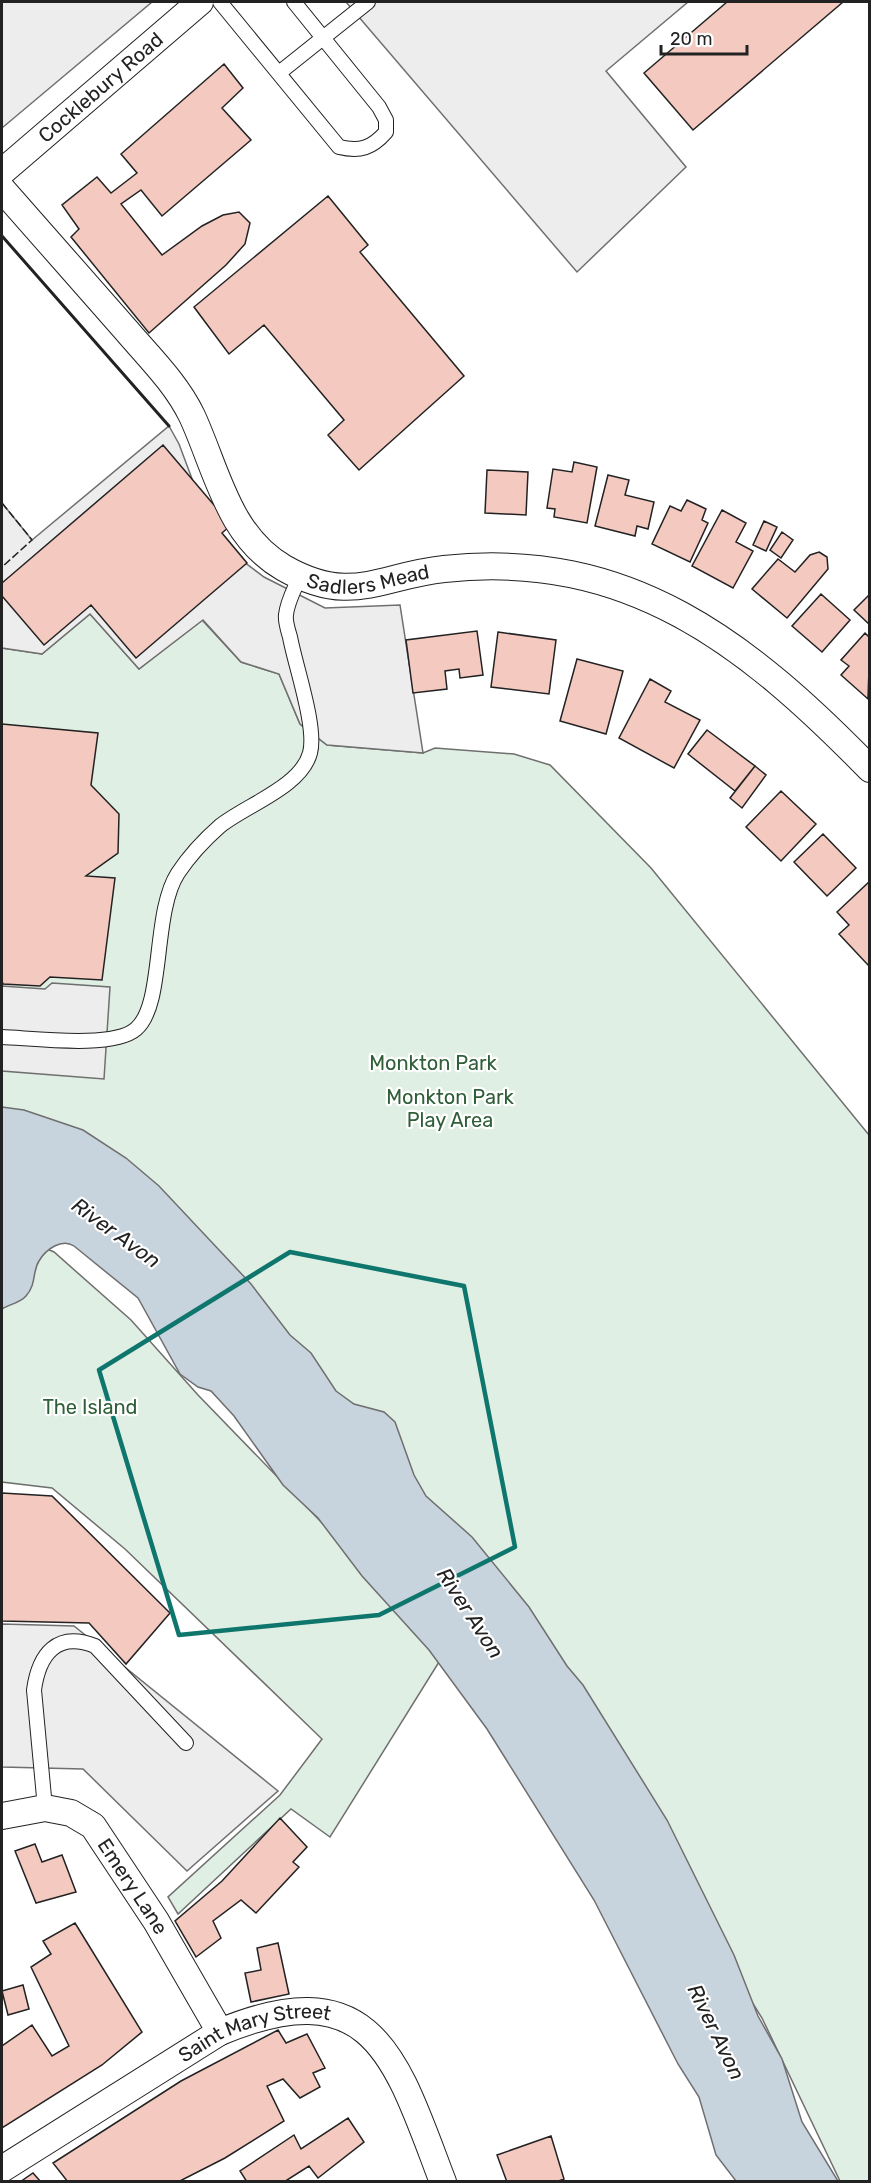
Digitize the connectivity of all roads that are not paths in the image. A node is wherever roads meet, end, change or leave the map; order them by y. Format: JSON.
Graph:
{"nodes":[{"id":1,"x":200,"y":2,"type":"edge"},
{"id":2,"x":220,"y":2,"type":"edge"},
{"id":3,"x":294,"y":2,"type":"edge"},
{"id":4,"x":368,"y":2,"type":"edge"},
{"id":5,"x":323,"y":37,"type":"junction"},
{"id":6,"x":279,"y":73,"type":"junction"},
{"id":7,"x":2,"y":172,"type":"edge"},
{"id":8,"x":2,"y":189,"type":"edge"},
{"id":9,"x":300,"y":576,"type":"junction"},
{"id":10,"x":870,"y":769,"type":"edge"},
{"id":11,"x":2,"y":1037,"type":"edge"},
{"id":12,"x":186,"y":1743,"type":"dead end"},
{"id":13,"x":45,"y":1808,"type":"junction"},
{"id":14,"x":2,"y":1816,"type":"edge"},
{"id":15,"x":220,"y":2032,"type":"junction"},
{"id":16,"x":2,"y":2169,"type":"edge"},
{"id":17,"x":443,"y":2181,"type":"edge"}],
"edges":[{"from":1,"to":7,"type":"street","name":"Cocklebury Road"},
{"from":2,"to":6,"type":"lane"},
{"from":3,"to":5,"type":"lane"},
{"from":4,"to":5,"type":"lane"},
{"from":5,"to":6,"type":"lane"},
{"from":5,"to":6,"type":"lane"},
{"from":8,"to":9,"type":"street","name":"Sadlers Mead"},
{"from":9,"to":10,"type":"street","name":"Sadlers Mead"},
{"from":9,"to":11,"type":"lane"},
{"from":12,"to":13,"type":"lane"},
{"from":13,"to":14,"type":"street","name":"Emery Lane"},
{"from":13,"to":15,"type":"street","name":"Emery Lane"},
{"from":15,"to":16,"type":"street","name":"Saint Mary Street"},
{"from":15,"to":17,"type":"street","name":"Saint Mary Street"}]}
